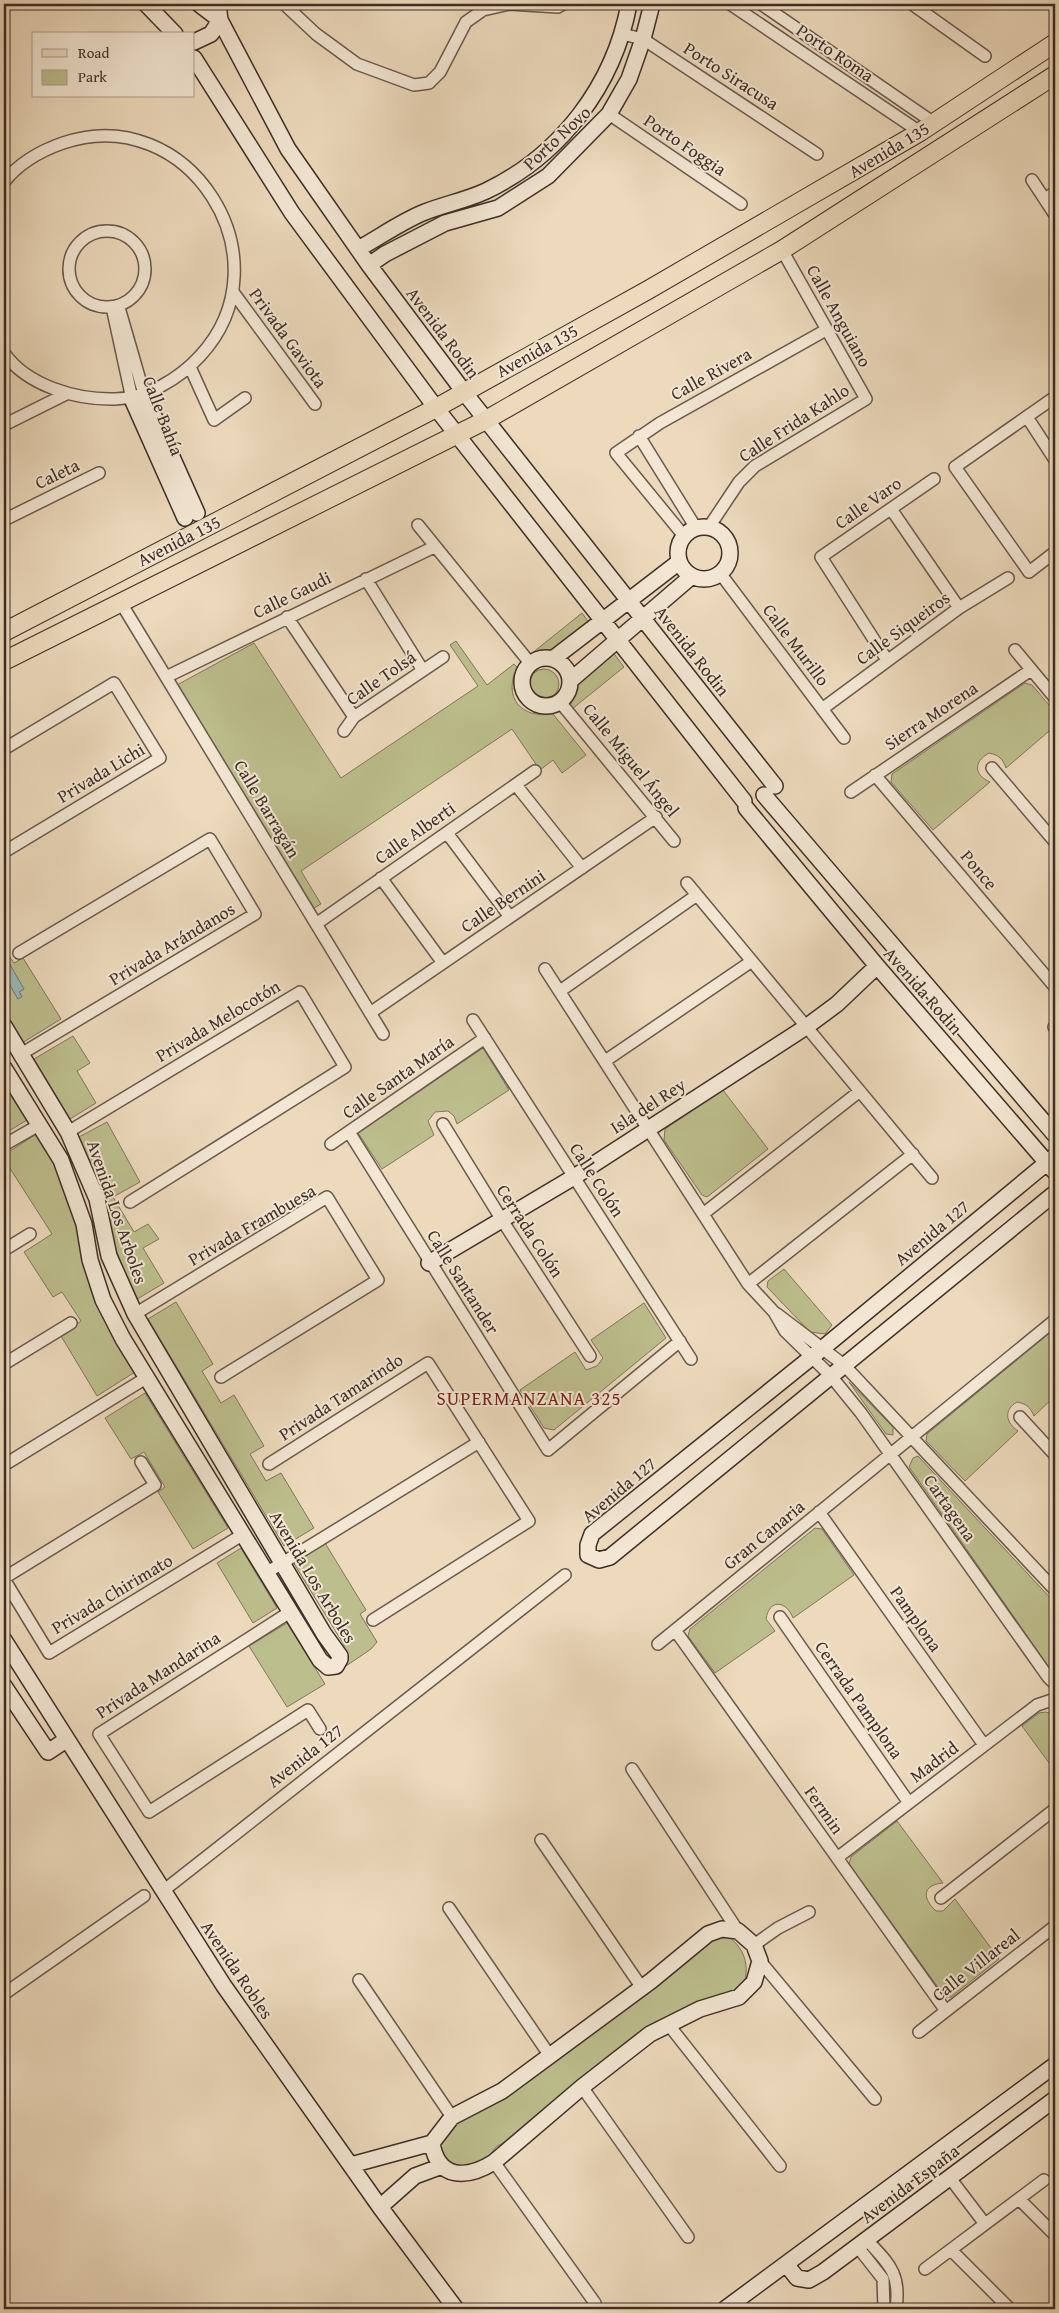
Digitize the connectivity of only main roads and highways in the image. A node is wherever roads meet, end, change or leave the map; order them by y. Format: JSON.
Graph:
{"nodes":[{"id":1,"x":1055,"y":43,"type":"edge"},
{"id":2,"x":1055,"y":75,"type":"edge"},
{"id":3,"x":156,"y":553,"type":"junction"},
{"id":4,"x":142,"y":593,"type":"junction"},
{"id":5,"x":4,"y":632,"type":"edge"},
{"id":6,"x":4,"y":661,"type":"edge"}],
"edges":[{"from":1,"to":3,"type":"main road","name":"Avenida 135"},
{"from":2,"to":4,"type":"main road","name":"Avenida 135"},
{"from":3,"to":4,"type":"main road"},
{"from":3,"to":5,"type":"main road","name":"Avenida 135"},
{"from":4,"to":6,"type":"main road","name":"Avenida 135"}]}
